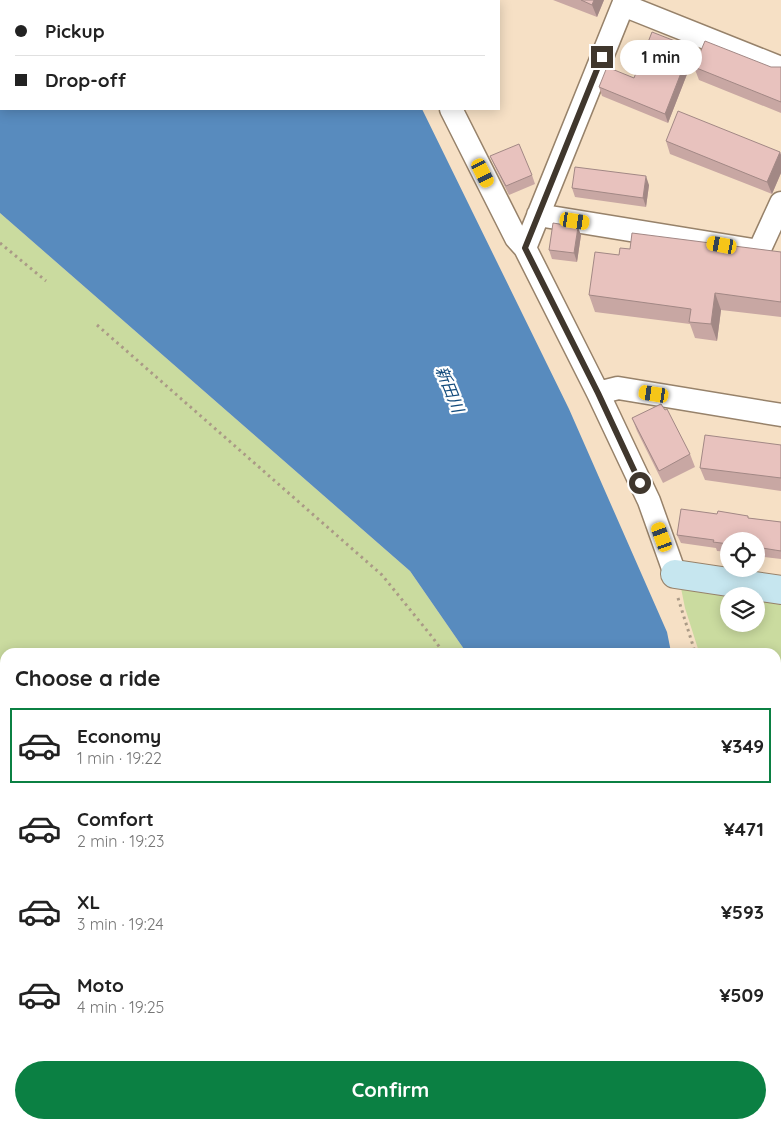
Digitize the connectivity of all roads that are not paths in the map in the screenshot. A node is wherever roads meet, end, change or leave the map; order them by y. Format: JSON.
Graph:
{"nodes":[{"id":1,"x":624,"y":2,"type":"edge"},
{"id":2,"x":781,"y":68,"type":"edge"},
{"id":3,"x":452,"y":110,"type":"edge"},
{"id":4,"x":781,"y":202,"type":"edge"},
{"id":5,"x":538,"y":215,"type":"junction"},
{"id":6,"x":525,"y":248,"type":"junction"},
{"id":7,"x":598,"y":393,"type":"junction"},
{"id":8,"x":781,"y":415,"type":"edge"},
{"id":9,"x":676,"y":574,"type":"joint"},
{"id":10,"x":781,"y":590,"type":"edge"}],
"edges":[{"from":1,"to":2,"type":"street"},
{"from":1,"to":5,"type":"street"},
{"from":3,"to":6,"type":"street"},
{"from":4,"to":5,"type":"street"},
{"from":5,"to":6,"type":"street"},
{"from":6,"to":7,"type":"street"},
{"from":7,"to":8,"type":"street"},
{"from":7,"to":9,"type":"street"},
{"from":9,"to":10,"type":"street"}]}
